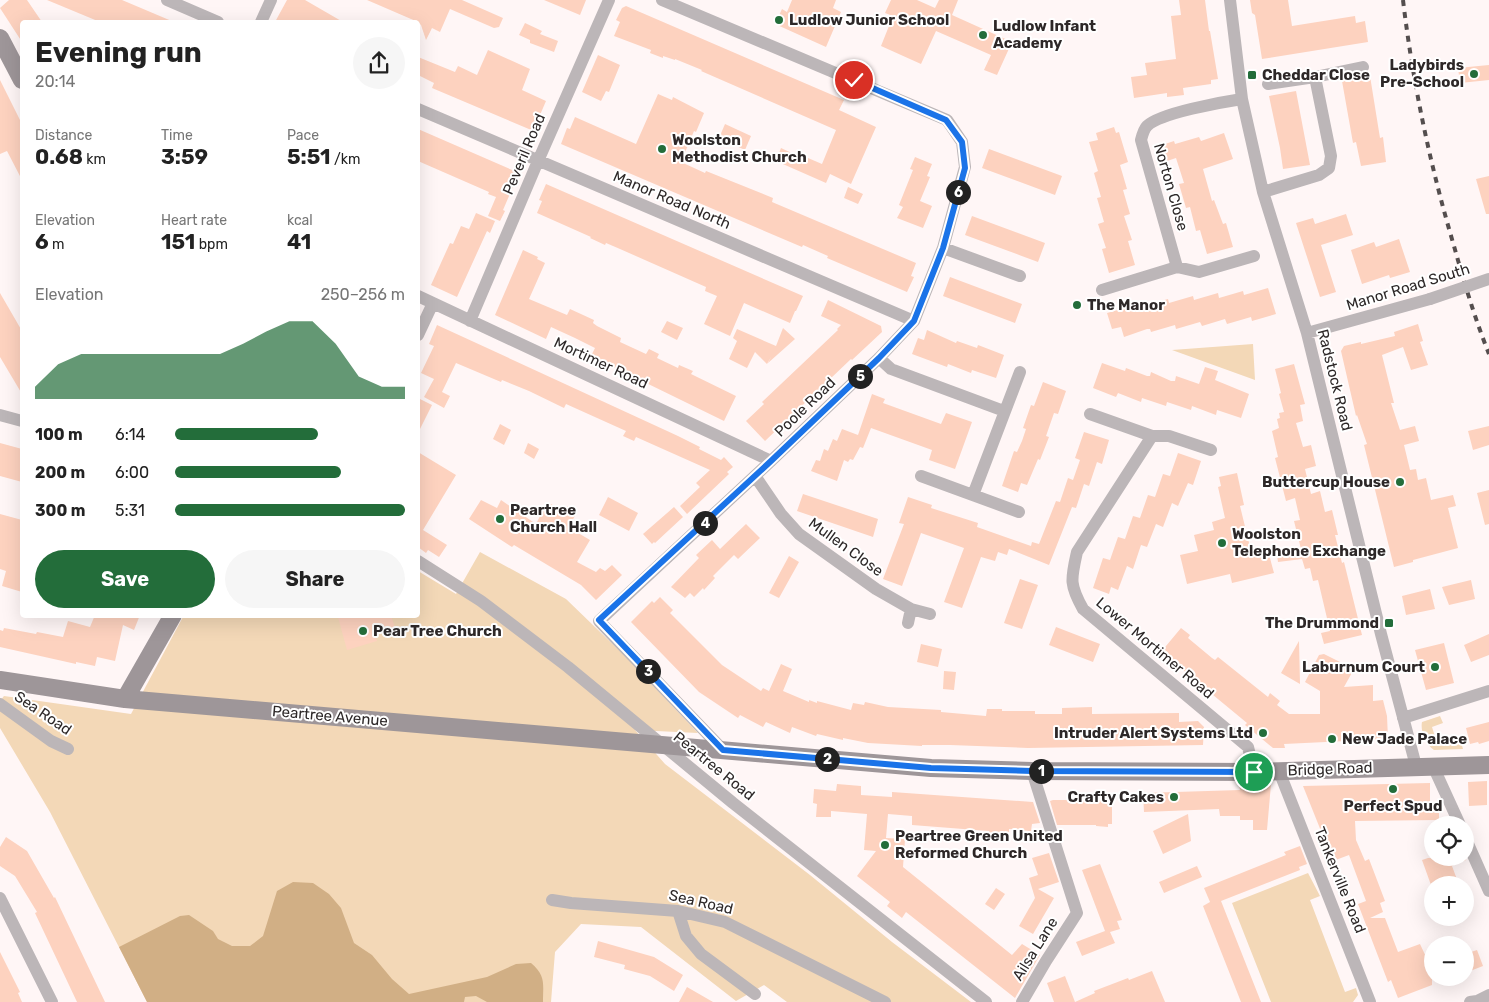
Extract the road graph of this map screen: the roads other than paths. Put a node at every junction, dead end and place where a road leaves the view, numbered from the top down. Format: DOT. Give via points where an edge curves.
graph roads {
  1 [pos="168,0"];
  2 [pos="271,0"];
  3 [pos="609,0"];
  4 [pos="662,0"];
  5 [pos="1230,0"];
  6 [pos="213,20"];
  7 [pos="263,20"];
  8 [pos="0,38"];
  9 [pos="1363,67"];
  10 [pos="20,76"];
  11 [pos="1315,76"];
  12 [pos="1268,84"];
  13 [pos="1242,100"];
  14 [pos="420,110"];
  15 [pos="538,161"];
  16 [pos="1262,192"];
  17 [pos="943,248"];
  18 [pos="1254,256"];
  19 [pos="1177,267"];
  20 [pos="1020,276"];
  21 [pos="1489,279"];
  22 [pos="1102,290"];
  23 [pos="420,297"];
  24 [pos="433,303"];
  25 [pos="470,321"];
  26 [pos="914,321"];
  27 [pos="420,331"];
  28 [pos="1307,334"];
  29 [pos="879,358"];
  30 [pos="1020,372"];
  31 [pos="1004,411"];
  32 [pos="0,414"];
  33 [pos="1090,414"];
  34 [pos="20,420"];
  35 [pos="1152,436"];
  36 [pos="1211,450"];
  37 [pos="771,461"];
  38 [pos="755,476"];
  39 [pos="922,476"];
  40 [pos="974,495"];
  41 [pos="1018,512"];
  42 [pos="420,562"];
  43 [pos="911,609"];
  44 [pos="930,614"];
  45 [pos="171,618"];
  46 [pos="908,623"];
  47 [pos="0,680"];
  48 [pos="1489,691"];
  49 [pos="125,699"];
  50 [pos="0,704"];
  51 [pos="1403,718"];
  52 [pos="662,745"];
  53 [pos="68,749"];
  54 [pos="723,750"];
  55 [pos="1489,765"];
  56 [pos="1425,766"];
  57 [pos="1032,771"];
  58 [pos="1279,771"];
  59 [pos="1254,772"];
  60 [pos="1455,816"];
  61 [pos="1474,857"];
  62 [pos="1489,891"];
  63 [pos="0,898"];
  64 [pos="552,900"];
  65 [pos="678,910"];
  66 [pos="755,994"];
  67 [pos="1489,995"];
  68 [pos="52,1002"];
  69 [pos="885,1002"];
  70 [pos="986,1002"];
  71 [pos="1022,1002"];
  72 [pos="1370,1002"];
  73 [pos="1470,1002"];
  1 -- 6 [label="street"];
  2 -- 7 [label="street"];
  3 -- 15 [label="street, Peveril Road"];
  4 -- 17 [label="street, Poole Road" via="946,120 962,142 965,168"];
  5 -- 13 [label="street, Radstock Road"];
  8 -- 10 [label="street"];
  9 -- 11 [label="street"];
  11 -- 12 [label="street"];
  11 -- 16 [label="street" via="1331,156 1329,168 1319,175"];
  13 -- 16 [label="street, Radstock Road"];
  13 -- 19 [label="street, Norton Close" via="1216,103 1158,119 1146,127 1141,140"];
  14 -- 15 [label="street, Manor Road North"];
  15 -- 25 [label="street, Peveril Road"];
  15 -- 26 [label="street, Manor Road North"];
  16 -- 28 [label="street, Radstock Road"];
  17 -- 20 [label="street"];
  17 -- 26 [label="street, Poole Road"];
  18 -- 19 [label="street" via="1199,272"];
  19 -- 22 [label="street"];
  21 -- 28 [label="street, Manor Road South, bridge"];
  23 -- 24 [label="street, Mortimer Road"];
  24 -- 25 [label="street, Mortimer Road"];
  24 -- 27 [label="street"];
  25 -- 37 [label="street, Mortimer Road"];
  26 -- 29 [label="street, Poole Road"];
  28 -- 51 [label="street, Radstock Road"];
  29 -- 31 [label="street" via="891,369"];
  29 -- 37 [label="street, Poole Road"];
  30 -- 31 [label="street"];
  31 -- 40 [label="street"];
  32 -- 34 [label="street"];
  33 -- 35 [label="street"];
  35 -- 36 [label="street" via="1169,436"];
  35 -- 59 [label="street, Lower Mortimer Road" via="1077,552 1072,573 1073,591 1083,608 1248,747"];
  37 -- 38 [label="street, Poole Road"];
  38 -- 43 [label="street, Mullen Close" via="799,534 876,589"];
  38 -- 54 [label="street, Poole Road" via="599,620"];
  39 -- 40 [label="street"];
  40 -- 41 [label="street"];
  42 -- 52 [label="street, Peartree Road" via="481,601 568,667"];
  43 -- 44 [label="street, Mullen Close"];
  43 -- 46 [label="street"];
  45 -- 49 [label="street"];
  47 -- 49 [label="street, Peartree Avenue"];
  48 -- 51 [label="street"];
  49 -- 52 [label="street, Peartree Avenue"];
  50 -- 53 [label="street, Sea Road" via="51,741"];
  51 -- 56 [label="street, Radstock Road"];
  52 -- 54 [label="street, Bridge Road"];
  52 -- 70 [label="street, Peartree Road"];
  54 -- 57 [label="street, Bridge Road" via="931,768"];
  55 -- 56 [label="street, Bridge Road"];
  56 -- 58 [label="street, Bridge Road"];
  56 -- 60 [label="street, Radstock Road"];
  57 -- 59 [label="street, Bridge Road"];
  57 -- 71 [label="street, Ailsa Lane" via="1077,913"];
  58 -- 59 [label="street, Bridge Road"];
  58 -- 72 [label="street, Tankerville Road"];
  61 -- 62 [label="street"];
  63 -- 68 [label="street"];
  64 -- 65 [label="street, Sea Road"];
  65 -- 66 [label="street" via="686,936 701,954"];
  65 -- 69 [label="street, Sea Road" via="725,922"];
  67 -- 73 [label="street"];
}
